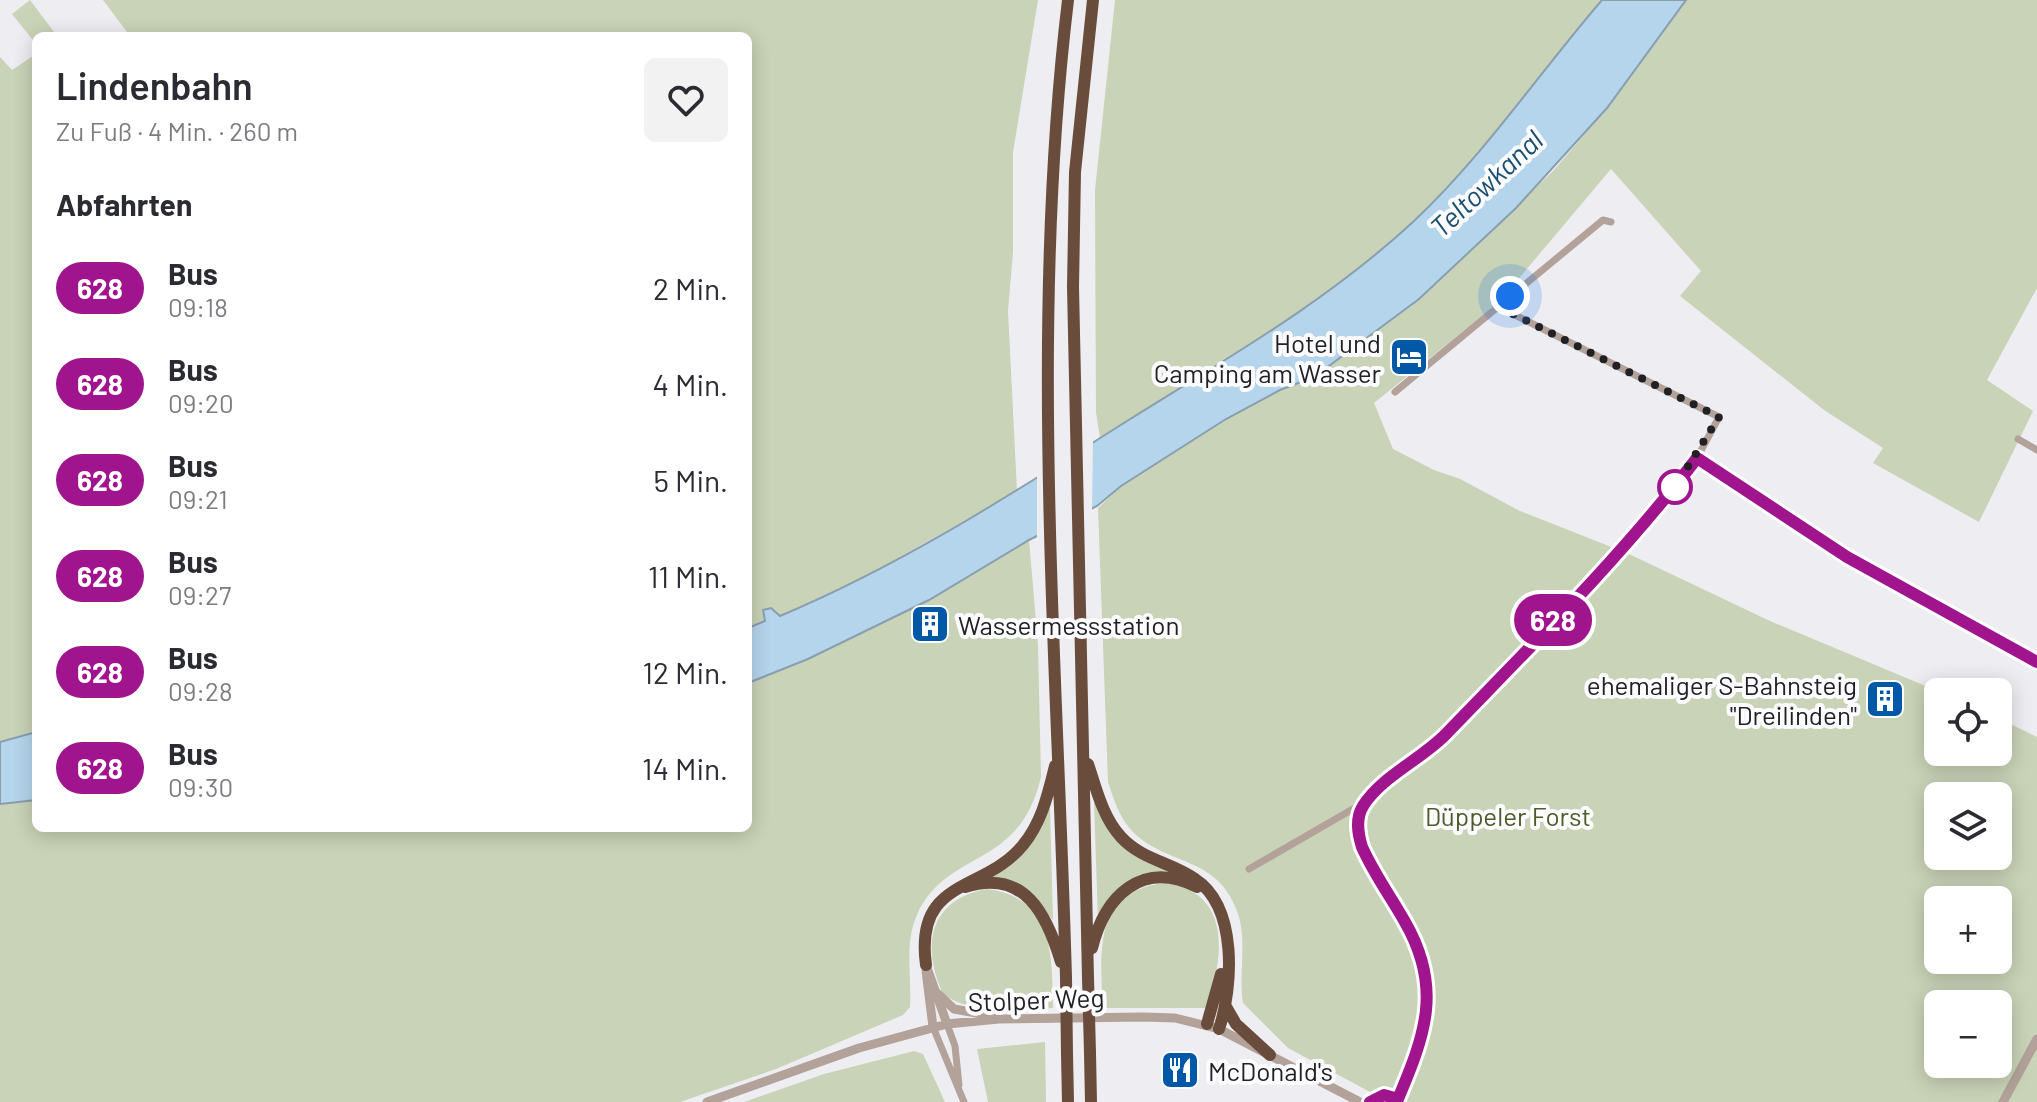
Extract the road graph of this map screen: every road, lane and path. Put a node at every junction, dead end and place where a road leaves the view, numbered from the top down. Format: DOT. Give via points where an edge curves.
graph roads {
  1 [pos="1068,0"];
  2 [pos="1093,0"];
  3 [pos="1611,222"];
  4 [pos="1501,308"];
  5 [pos="1395,392"];
  6 [pos="2018,439"];
  7 [pos="2037,450"];
  8 [pos="1697,458"];
  9 [pos="2037,661"];
  10 [pos="1083,750"];
  11 [pos="1059,751"];
  12 [pos="1367,801"];
  13 [pos="1249,869"];
  14 [pos="950,892"];
  15 [pos="1211,894"];
  16 [pos="1226,955"];
  17 [pos="926,965"];
  18 [pos="1088,972"];
  19 [pos="1066,978"];
  20 [pos="936,992"];
  21 [pos="1225,1005"];
  22 [pos="999,1019"];
  23 [pos="947,1024"];
  24 [pos="933,1027"];
  25 [pos="1213,1027"];
  26 [pos="2037,1039"];
  27 [pos="1270,1055"];
  28 [pos="960,1087"];
  29 [pos="1400,1100"];
  30 [pos="707,1102"];
  31 [pos="964,1102"];
  32 [pos="1068,1102"];
  33 [pos="1091,1102"];
  34 [pos="1360,1102"];
  35 [pos="1370,1102"];
  36 [pos="2003,1102"];
  1 -- 11 [label="highway" via="1050,190 1049,414"];
  2 -- 10 [label="highway" via="1075,172 1074,414"];
  3 -- 4 [label="street" via="1603,220"];
  4 -- 5 [label="street"];
  4 -- 8 [label="street" via="1719,417"];
  6 -- 7 [label="street"];
  8 -- 9 [label="street" via="1847,557"];
  8 -- 12 [label="street" via="1661,505 1443,736"];
  10 -- 15 [label="highway" via="1118,835 1143,856 1194,878"];
  10 -- 18 [label="highway"];
  11 -- 14 [label="highway" via="1045,804 1021,848"];
  11 -- 19 [label="highway"];
  12 -- 13 [label="street"];
  12 -- 29 [label="street" via="1358,820 1362,847 1416,943 1426,976 1423,1037"];
  14 -- 17 [label="highway" via="925,931"];
  14 -- 19 [label="highway" via="998,884 1027,896 1049,923"];
  15 -- 16 [label="highway" via="1226,931"];
  15 -- 18 [label="highway" via="1176,879 1130,886 1104,914"];
  16 -- 21 [label="highway"];
  16 -- 25 [label="highway"];
  17 -- 20 [label="street"];
  17 -- 24 [label="street"];
  18 -- 33 [label="highway, bridge"];
  19 -- 32 [label="highway, bridge"];
  20 -- 22 [label="street" via="954,1009"];
  20 -- 23 [label="street"];
  21 -- 25 [label="highway"];
  21 -- 27 [label="highway" via="1236,1024"];
  22 -- 23 [label="street, Stolper Weg"];
  22 -- 25 [label="street, Stolper Weg" via="1154,1018"];
  23 -- 24 [label="street, Stolper Weg"];
  23 -- 28 [label="street"];
  24 -- 28 [label="street"];
  24 -- 30 [label="street, Stolper Weg"];
  25 -- 27 [label="street, Stolper Weg"];
  26 -- 36 [label="street"];
  27 -- 34 [label="street, Stolper Weg"];
  28 -- 31 [label="street"];
  29 -- 35 [label="street" via="1384,1095"];
}
